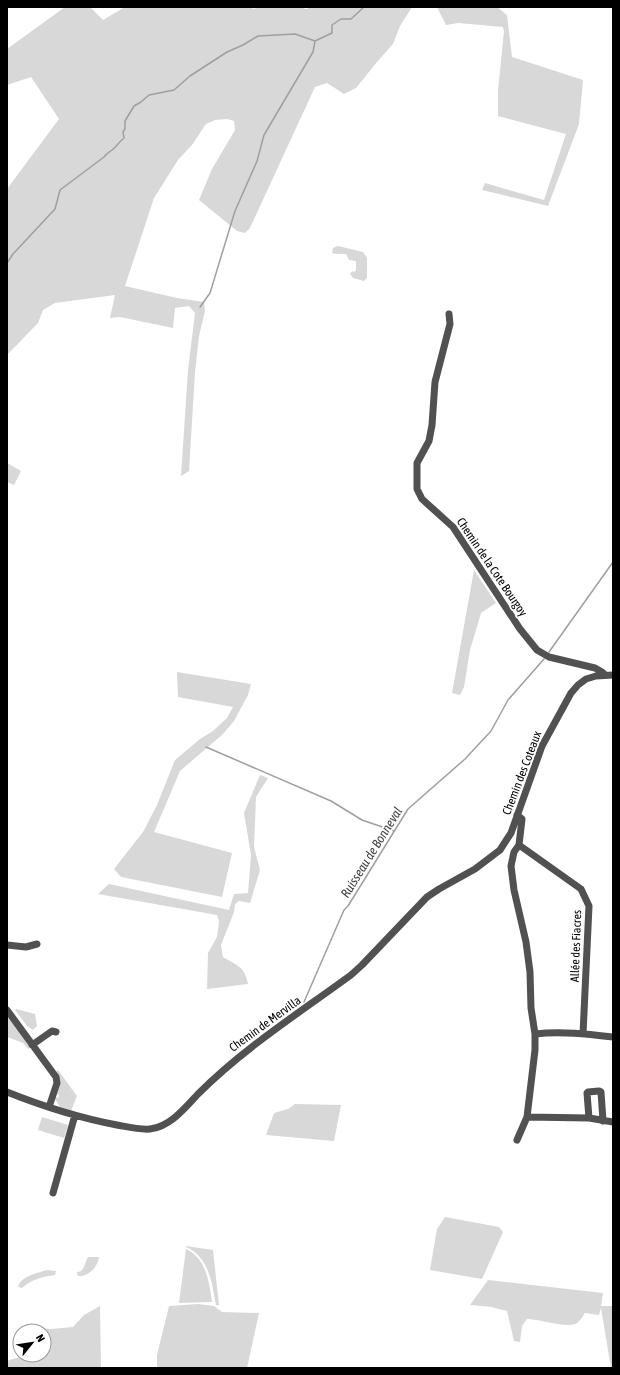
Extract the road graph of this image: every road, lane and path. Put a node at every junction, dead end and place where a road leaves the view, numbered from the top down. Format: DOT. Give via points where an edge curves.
graph roads {
  1 [pos="449,314"];
  2 [pos="605,675"];
  3 [pos="613,675"];
  4 [pos="518,814"];
  5 [pos="507,841"];
  6 [pos="519,846"];
  7 [pos="37,944"];
  8 [pos="7,945"];
  9 [pos="7,1010"];
  10 [pos="56,1032"];
  11 [pos="535,1034"];
  12 [pos="583,1034"];
  13 [pos="613,1037"];
  14 [pos="32,1045"];
  15 [pos="7,1092"];
  16 [pos="49,1107"];
  17 [pos="75,1115"];
  18 [pos="527,1117"];
  19 [pos="589,1118"];
  20 [pos="603,1121"];
  21 [pos="613,1122"];
  22 [pos="517,1140"];
  23 [pos="53,1193"];
  1 -- 2 [label="street, Chemin de la Cote Bourgoy" via="450,324 433,394 429,441 417,463 419,494 453,527 520,629 537,650 549,657 595,668"];
  2 -- 3 [label="street, Chemin des Coteaux"];
  2 -- 4 [label="street, Chemin des Coteaux" via="586,679 571,693 542,746"];
  4 -- 5 [label="street, Chemin des Coteaux"];
  4 -- 6 [label="street" via="522,819"];
  5 -- 17 [label="street, Chemin de Mervilla" via="484,864 427,897 362,965 237,1058 183,1109 162,1125 140,1129"];
  6 -- 11 [label="street" via="514,852 511,866 526,942"];
  6 -- 12 [label="street, Allée des Fiacres" via="581,889 589,906"];
  7 -- 8 [label="street" via="26,947"];
  9 -- 14 [label="street"];
  10 -- 14 [label="street"];
  11 -- 12 [label="street"];
  11 -- 18 [label="street" via="534,1068"];
  12 -- 13 [label="street"];
  14 -- 16 [label="street" via="56,1077 57,1083"];
  15 -- 16 [label="street, Chemin de Mervilla"];
  16 -- 17 [label="street, Chemin de Mervilla"];
  17 -- 23 [label="street"];
  18 -- 19 [label="street"];
  18 -- 22 [label="street"];
  19 -- 20 [label="street"];
  19 -- 20 [label="street" via="587,1093 599,1090"];
  20 -- 21 [label="street"];
}
